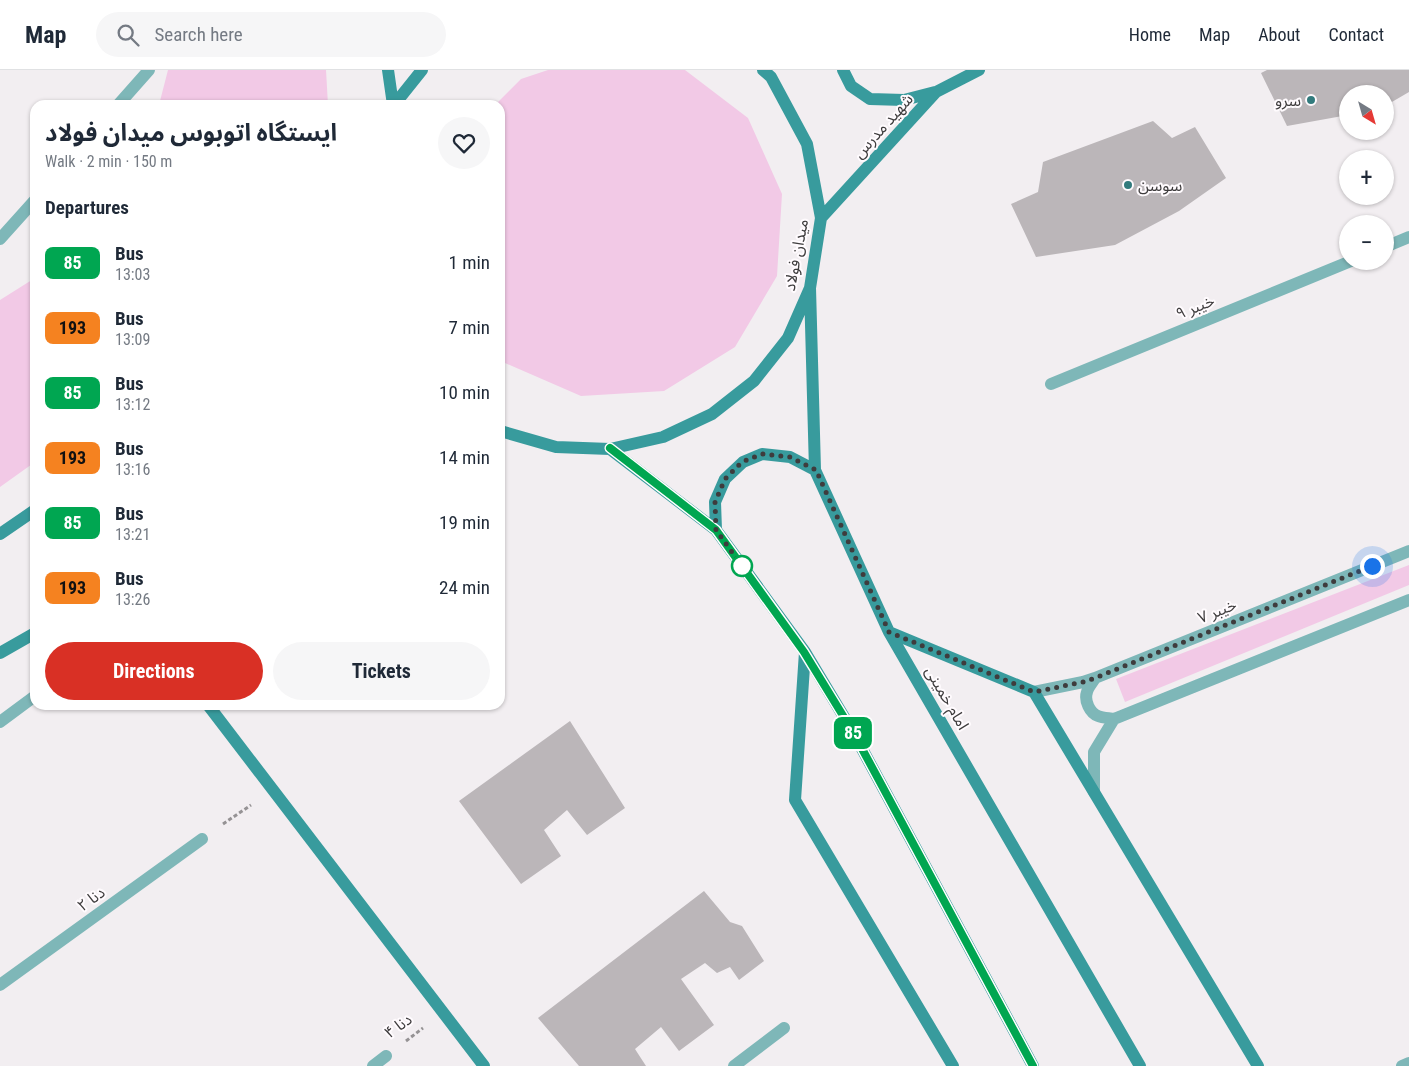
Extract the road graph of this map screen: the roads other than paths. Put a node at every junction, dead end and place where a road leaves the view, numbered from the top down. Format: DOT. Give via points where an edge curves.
graph roads {
  1 [pos="149,70"];
  2 [pos="388,70"];
  3 [pos="422,70"];
  4 [pos="763,70"];
  5 [pos="843,70"];
  6 [pos="979,70"];
  7 [pos="936,92"];
  8 [pos="122,100"];
  9 [pos="393,100"];
  10 [pos="398,100"];
  11 [pos="30,206"];
  12 [pos="821,218"];
  13 [pos="1409,238"];
  14 [pos="0,239"];
  15 [pos="1394,244"];
  16 [pos="1339,266"];
  17 [pos="810,288"];
  18 [pos="1051,384"];
  19 [pos="505,433"];
  20 [pos="610,448"];
  21 [pos="816,470"];
  22 [pos="30,513"];
  23 [pos="716,530"];
  24 [pos="0,534"];
  25 [pos="1409,551"];
  26 [pos="1409,600"];
  27 [pos="889,632"];
  28 [pos="30,636"];
  29 [pos="804,652"];
  30 [pos="0,653"];
  31 [pos="1095,678"];
  32 [pos="1034,692"];
  33 [pos="30,700"];
  34 [pos="212,710"];
  35 [pos="1114,719"];
  36 [pos="0,722"];
  37 [pos="1094,792"];
  38 [pos="202,839"];
  39 [pos="0,985"];
  40 [pos="784,1028"];
  41 [pos="386,1056"];
  42 [pos="1409,1063"];
  43 [pos="373,1066"];
  44 [pos="484,1066"];
  45 [pos="734,1066"];
  46 [pos="953,1066"];
  47 [pos="1033,1066"];
  48 [pos="1140,1066"];
  49 [pos="1258,1066"];
  50 [pos="1402,1066"];
  1 -- 8 [label="street"];
  2 -- 9 [label="main road"];
  3 -- 10 [label="main road"];
  4 -- 12 [label="main road, میدان فولاد" via="771,77 807,144"];
  5 -- 7 [label="main road" via="851,86 870,100 904,100"];
  6 -- 7 [label="main road, شهید مدرس"];
  7 -- 12 [label="main road, شهید مدرس"];
  11 -- 14 [label="street"];
  12 -- 17 [label="main road, میدان فولاد"];
  13 -- 15 [label="street"];
  16 -- 18 [label="street, خیبر ۹"];
  17 -- 20 [label="main road, میدان فولاد" via="788,338 754,381 712,414 696,422 663,437"];
  17 -- 21 [label="main road, امام خمینی"];
  19 -- 20 [label="main road, میدان فولاد" via="556,447"];
  20 -- 23 [label="main road"];
  21 -- 23 [label="main road" via="790,457 762,454 742,462 725,479 715,502"];
  21 -- 27 [label="main road, امام خمینی"];
  22 -- 24 [label="main road"];
  23 -- 29 [label="main road"];
  25 -- 31 [label="street, خیبر ۷"];
  26 -- 35 [label="street"];
  27 -- 32 [label="main road"];
  27 -- 48 [label="main road, امام خمینی"];
  28 -- 30 [label="main road"];
  29 -- 46 [label="main road" via="795,800"];
  29 -- 47 [label="main road" via="853,732"];
  31 -- 32 [label="street, خیبر ۷"];
  31 -- 35 [label="street" via="1087,692 1088,706 1099,717"];
  32 -- 37 [label="main road"];
  33 -- 36 [label="street"];
  34 -- 44 [label="main road"];
  35 -- 37 [label="street" via="1094,752"];
  37 -- 49 [label="main road"];
  38 -- 39 [label="street, دنا ۲"];
  40 -- 45 [label="street"];
  41 -- 43 [label="street, دنا ۴"];
  42 -- 50 [label="street"];
}
